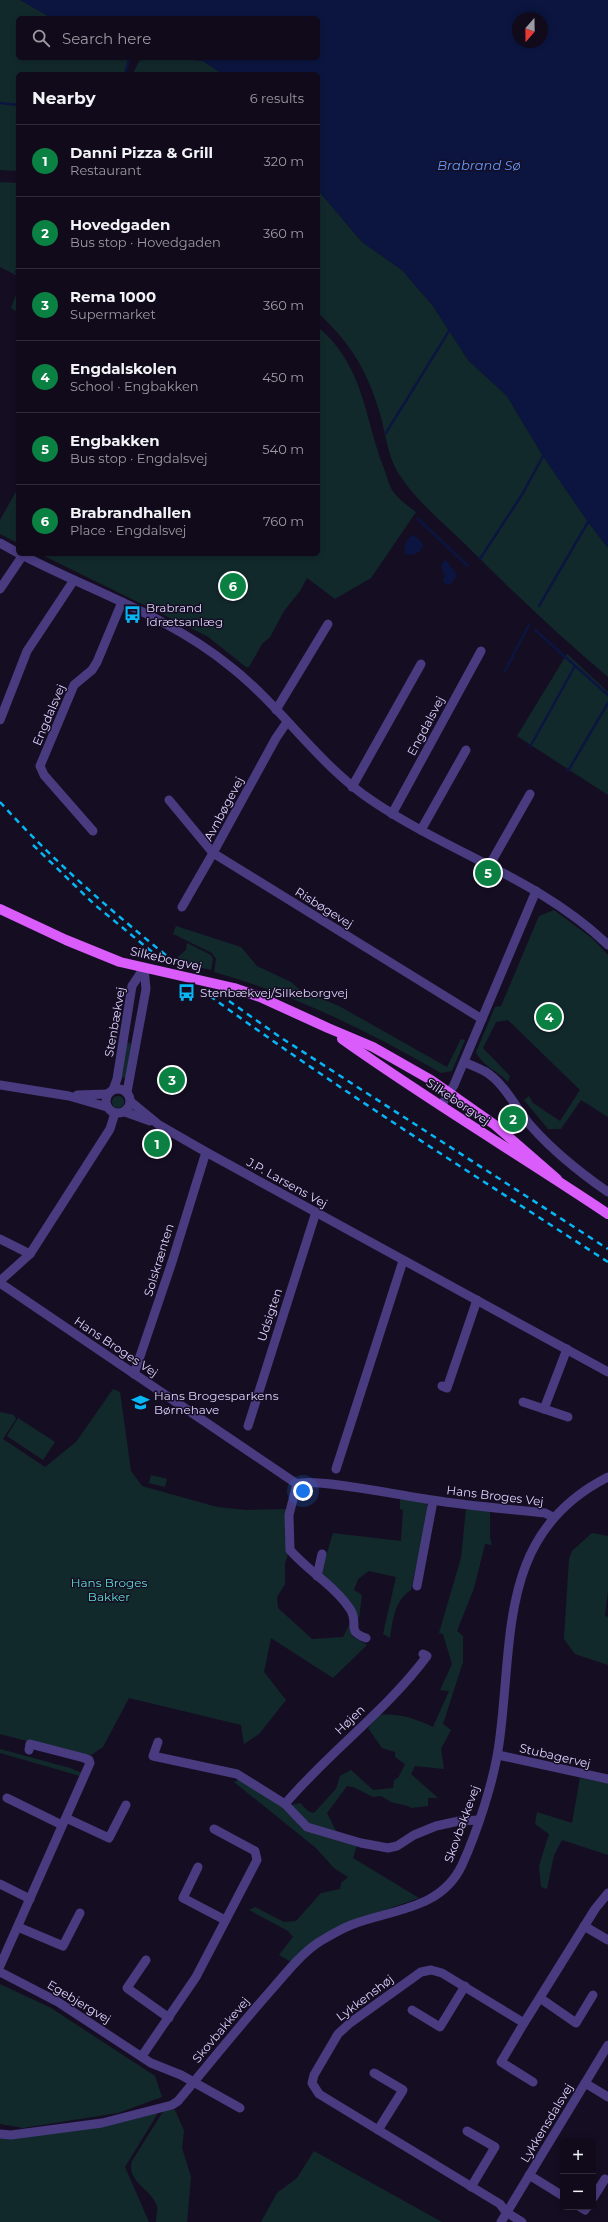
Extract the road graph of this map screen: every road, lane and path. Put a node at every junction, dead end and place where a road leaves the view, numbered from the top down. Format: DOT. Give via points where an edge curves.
graph roads {
  1 [pos="0,543"];
  2 [pos="16,552"];
  3 [pos="19,556"];
  4 [pos="24,556"];
  5 [pos="74,580"];
  6 [pos="0,589"];
  7 [pos="122,602"];
  8 [pos="328,624"];
  9 [pos="481,651"];
  10 [pos="421,664"];
  11 [pos="276,710"];
  12 [pos="0,720"];
  13 [pos="287,722"];
  14 [pos="466,750"];
  15 [pos="352,787"];
  16 [pos="530,794"];
  17 [pos="169,800"];
  18 [pos="392,814"];
  19 [pos="421,830"];
  20 [pos="93,831"];
  21 [pos="214,853"];
  22 [pos="489,866"];
  23 [pos="536,891"];
  24 [pos="182,907"];
  25 [pos="0,909"];
  26 [pos="608,945"];
  27 [pos="144,968"];
  28 [pos="482,1019"];
  29 [pos="328,1028"];
  30 [pos="464,1062"];
  31 [pos="0,1085"];
  32 [pos="111,1092"];
  33 [pos="127,1092"];
  34 [pos="449,1093"];
  35 [pos="69,1096"];
  36 [pos="131,1102"];
  37 [pos="441,1106"];
  38 [pos="107,1107"];
  39 [pos="125,1112"];
  40 [pos="115,1114"];
  41 [pos="159,1125"];
  42 [pos="206,1152"];
  43 [pos="557,1179"];
  44 [pos="608,1192"];
  45 [pos="316,1212"];
  46 [pos="608,1214"];
  47 [pos="0,1239"];
  48 [pos="30,1254"];
  49 [pos="403,1261"];
  50 [pos="0,1282"];
  51 [pos="477,1300"];
  52 [pos="567,1349"];
  53 [pos="608,1372"];
  54 [pos="134,1374"];
  55 [pos="442,1386"];
  56 [pos="523,1402"];
  57 [pos="544,1409"];
  58 [pos="568,1417"];
  59 [pos="248,1426"];
  60 [pos="336,1469"];
  61 [pos="608,1477"];
  62 [pos="297,1484"];
  63 [pos="433,1501"];
  64 [pos="553,1517"];
  65 [pos="322,1554"];
  66 [pos="317,1576"];
  67 [pos="417,1586"];
  68 [pos="366,1638"];
  69 [pos="423,1654"];
  70 [pos="158,1742"];
  71 [pos="29,1750"];
  72 [pos="498,1755"];
  73 [pos="608,1779"];
  74 [pos="7,1798"];
  75 [pos="285,1804"];
  76 [pos="126,1805"];
  77 [pos="479,1820"];
  78 [pos="64,1822"];
  79 [pos="214,1829"];
  80 [pos="198,1867"];
  81 [pos="0,1884"];
  82 [pos="608,1893"];
  83 [pos="30,1898"];
  84 [pos="80,1913"];
  85 [pos="225,1920"];
  86 [pos="584,1926"];
  87 [pos="18,1927"];
  88 [pos="608,1940"];
  89 [pos="146,1960"];
  90 [pos="0,1966"];
  91 [pos="0,1972"];
  92 [pos="465,1986"];
  93 [pos="593,1995"];
  94 [pos="540,1998"];
  95 [pos="412,2010"];
  96 [pos="168,2018"];
  97 [pos="524,2023"];
  98 [pos="608,2045"];
  99 [pos="142,2056"];
  100 [pos="374,2073"];
  101 [pos="193,2082"];
  102 [pos="533,2082"];
  103 [pos="585,2082"];
  104 [pos="608,2097"];
  105 [pos="240,2108"];
  106 [pos="378,2130"];
  107 [pos="468,2131"];
  108 [pos="0,2134"];
  109 [pos="529,2176"];
  110 [pos="605,2179"];
  111 [pos="471,2187"];
  112 [pos="596,2193"];
  113 [pos="560,2194"];
  114 [pos="506,2212"];
  115 [pos="501,2222"];
  116 [pos="522,2222"];
  1 -- 2 [label="street"];
  3 -- 6 [label="street"];
  4 -- 5 [label="street"];
  5 -- 7 [label="street"];
  5 -- 12 [label="street" via="27,651"];
  7 -- 11 [label="street" via="173,627 203,646 238,672"];
  7 -- 20 [label="street, Engdalsvej" via="97,662 92,670 74,685 40,766 44,775"];
  8 -- 11 [label="street"];
  9 -- 18 [label="street, Engdalsvej"];
  10 -- 15 [label="street"];
  11 -- 13 [label="street"];
  13 -- 15 [label="street" via="322,760"];
  13 -- 21 [label="street, Avnbøgevej"];
  14 -- 19 [label="street"];
  15 -- 18 [label="street"];
  16 -- 22 [label="street"];
  17 -- 21 [label="street, Risbøgevej"];
  18 -- 19 [label="street"];
  19 -- 22 [label="street"];
  21 -- 24 [label="street, Avnbøgevej" via="208,859"];
  21 -- 28 [label="street, Risbøgevej"];
  22 -- 23 [label="street"];
  23 -- 26 [label="street" via="567,910"];
  23 -- 28 [label="street"];
  25 -- 27 [label="main road, Silkeborgvej" via="95,953"];
  27 -- 29 [label="main road, Silkeborgvej" via="260,996"];
  27 -- 32 [label="street, Stenbækvej" via="132,986 117,1078"];
  27 -- 33 [label="street, Stenbækvej" via="146,989"];
  28 -- 30 [label="street"];
  29 -- 34 [label="main road, Silkeborgvej" via="373,1047"];
  29 -- 37 [label="main road, Silkeborgvej"];
  30 -- 34 [label="street"];
  30 -- 44 [label="street" via="487,1073 495,1080 531,1126 555,1151"];
  31 -- 35 [label="street"];
  32 -- 33 [label="street" via="122,1089"];
  32 -- 35 [label="street"];
  32 -- 38 [label="street" via="106,1100"];
  33 -- 36 [label="street"];
  34 -- 37 [label="street"];
  34 -- 43 [label="main road, Silkeborgvej" via="500,1129"];
  35 -- 38 [label="street"];
  36 -- 39 [label="street"];
  36 -- 41 [label="street, J.P. Larsens Vej"];
  37 -- 43 [label="main road, Silkeborgvej" via="521,1159"];
  38 -- 40 [label="street"];
  39 -- 40 [label="street"];
  39 -- 41 [label="street, J.P. Larsens Vej"];
  40 -- 48 [label="street" via="110,1129"];
  41 -- 42 [label="street, J.P. Larsens Vej"];
  42 -- 45 [label="street, J.P. Larsens Vej"];
  42 -- 54 [label="street, Solskrænten"];
  43 -- 46 [label="main road, Silkeborgvej"];
  45 -- 49 [label="street, J.P. Larsens Vej"];
  45 -- 59 [label="street, Udsigten"];
  47 -- 48 [label="street"];
  48 -- 50 [label="street"];
  49 -- 51 [label="street, J.P. Larsens Vej"];
  49 -- 60 [label="street"];
  50 -- 54 [label="street, Hans Broges Vej"];
  51 -- 52 [label="street, J.P. Larsens Vej"];
  51 -- 55 [label="street" via="447,1388"];
  52 -- 53 [label="street, J.P. Larsens Vej"];
  52 -- 57 [label="street"];
  54 -- 62 [label="street, Hans Broges Vej"];
  56 -- 57 [label="street"];
  57 -- 58 [label="street"];
  61 -- 64 [label="street, Skovbakkevej" via="579,1493"];
  62 -- 63 [label="street, Hans Broges Vej" via="303,1481"];
  62 -- 66 [label="street" via="289,1516 290,1550"];
  63 -- 64 [label="street, Hans Broges Vej" via="545,1513"];
  63 -- 67 [label="street, Hans Broges Vej"];
  64 -- 72 [label="street, Skovbakkevej" via="533,1547 518,1589"];
  65 -- 66 [label="street"];
  66 -- 68 [label="street" via="351,1610 356,1635"];
  69 -- 75 [label="street, Højen" via="427,1656 396,1693 332,1753"];
  70 -- 75 [label="street" via="154,1756 238,1774"];
  71 -- 78 [label="street" via="30,1744 90,1760"];
  72 -- 73 [label="street, Stubagervej"];
  72 -- 77 [label="street, Skovbakkevej"];
  74 -- 78 [label="street"];
  75 -- 77 [label="street" via="307,1827 388,1848 436,1826"];
  76 -- 78 [label="street" via="109,1838"];
  77 -- 101 [label="street, Skovbakkevej" via="453,1882 441,1893 421,1903 351,1925 304,1953"];
  78 -- 83 [label="street"];
  79 -- 85 [label="street" via="255,1851 257,1855 257,1860"];
  80 -- 85 [label="street" via="183,1898"];
  81 -- 83 [label="street"];
  82 -- 86 [label="street"];
  83 -- 87 [label="street"];
  84 -- 87 [label="street" via="63,1946"];
  85 -- 96 [label="street" via="196,1977"];
  86 -- 88 [label="street"];
  86 -- 94 [label="street"];
  87 -- 90 [label="street"];
  89 -- 96 [label="street" via="127,1988"];
  91 -- 99 [label="street, Egebjergvej" via="58,2002"];
  92 -- 95 [label="street" via="440,2027"];
  92 -- 97 [label="street, Lykkenshøj"];
  92 -- 106 [label="street, Lykkenshøj" via="442,1972 421,1972 338,2034 314,2075 314,2088"];
  93 -- 94 [label="street" via="576,2023"];
  94 -- 97 [label="street"];
  96 -- 99 [label="street"];
  97 -- 102 [label="street" via="500,2062"];
  98 -- 103 [label="street, Lykkensdalsvej"];
  99 -- 101 [label="street, Egebjergvej"];
  100 -- 106 [label="street" via="403,2090"];
  101 -- 105 [label="street, Skovbakkevej"];
  101 -- 108 [label="street, Skovbakkevej" via="178,2101 163,2108 84,2126 26,2134"];
  103 -- 104 [label="street, Lykkensdalsvej"];
  103 -- 109 [label="street, Lykkensdalsvej"];
  106 -- 111 [label="street, Lykkenshøj"];
  107 -- 111 [label="street" via="495,2147"];
  109 -- 113 [label="street, Lykkensdalsvej"];
  109 -- 114 [label="street, Lykkensdalsvej"];
  110 -- 112 [label="street"];
  111 -- 114 [label="street, Lykkenshøj" via="500,2204"];
  114 -- 115 [label="street, Lykkensdalsvej"];
  114 -- 116 [label="street"];
}
